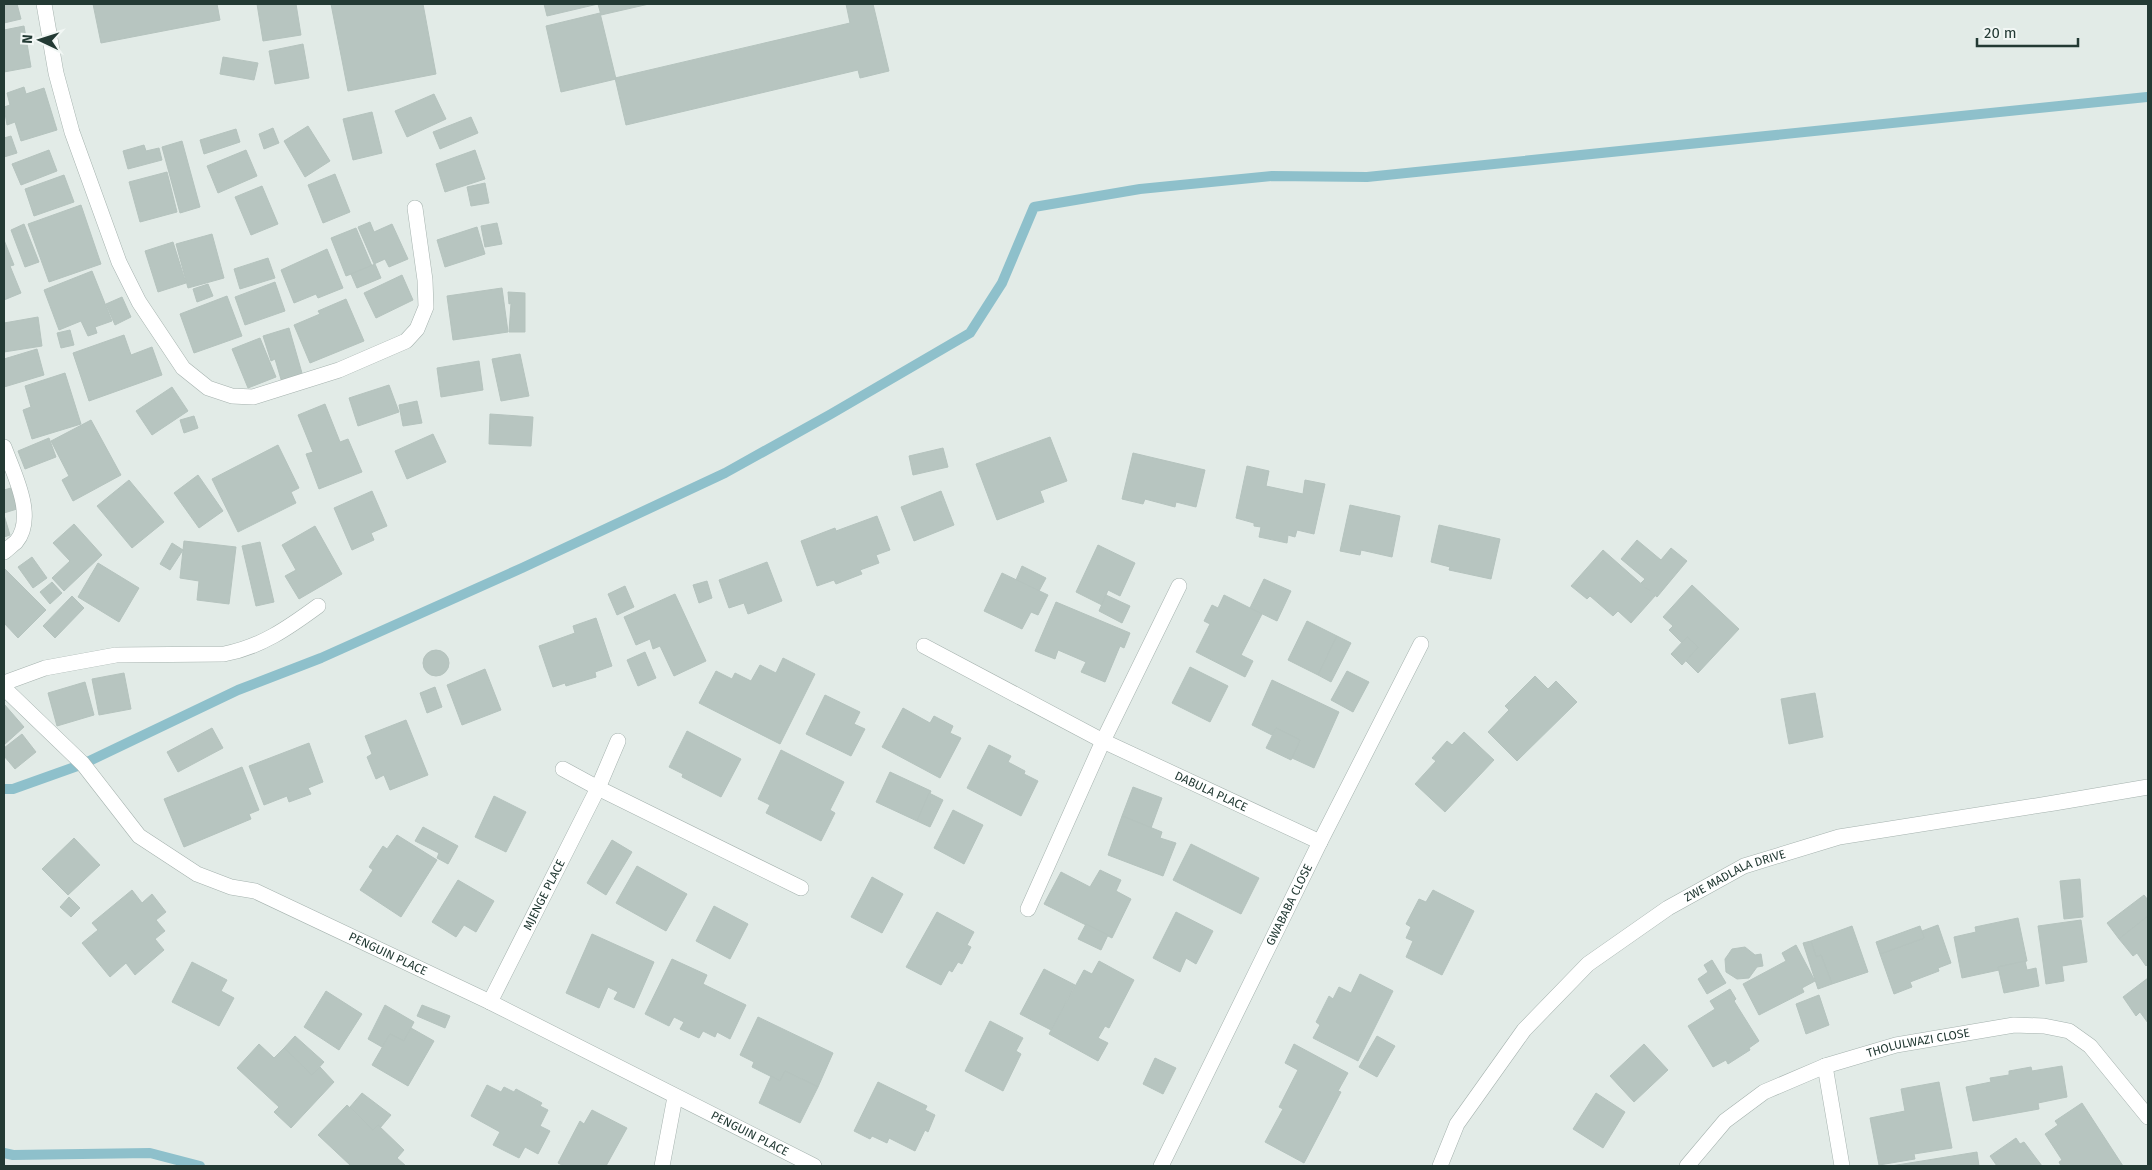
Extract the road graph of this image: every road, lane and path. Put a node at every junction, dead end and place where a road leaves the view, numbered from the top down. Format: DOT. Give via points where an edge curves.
graph roads {
  1 [pos="44,4"];
  2 [pos="415,208"];
  3 [pos="4,447"];
  4 [pos="4,552"];
  5 [pos="1179,586"];
  6 [pos="318,606"];
  7 [pos="1421,644"];
  8 [pos="924,646"];
  9 [pos="4,683"];
  10 [pos="4,688"];
  11 [pos="618,741"];
  12 [pos="1103,741"];
  13 [pos="563,769"];
  14 [pos="2148,787"];
  15 [pos="598,788"];
  16 [pos="1320,842"];
  17 [pos="801,888"];
  18 [pos="1028,909"];
  19 [pos="490,1002"];
  20 [pos="1825,1066"];
  21 [pos="675,1097"];
  22 [pos="2148,1117"];
  23 [pos="662,1166"];
  24 [pos="814,1166"];
  25 [pos="1161,1166"];
  26 [pos="1440,1166"];
  27 [pos="1687,1166"];
  28 [pos="1842,1166"];
  1 -- 2 [label="street" via="56,73 72,132 119,262 140,302 183,368 208,388 232,396 253,397 339,370 406,341 417,329 426,307"];
  3 -- 4 [label="street" via="23,499 23,523 17,540"];
  5 -- 12 [label="street"];
  6 -- 9 [label="street" via="270,640 235,652 116,655 45,668"];
  7 -- 16 [label="street, GWABABA CLOSE"];
  8 -- 12 [label="street, DABULA PLACE"];
  10 -- 19 [label="street, PENGUIN PLACE" via="83,764 139,836 197,874 231,887 255,891"];
  11 -- 15 [label="street, MJENGE PLACE"];
  12 -- 16 [label="street, DABULA PLACE"];
  12 -- 18 [label="street"];
  13 -- 15 [label="street"];
  14 -- 26 [label="street, ZWE MADLALA DRIVE" via="1839,837 1744,866 1668,908 1588,964 1524,1030 1457,1124"];
  15 -- 17 [label="street"];
  15 -- 19 [label="street, MJENGE PLACE"];
  16 -- 25 [label="street, GWABABA CLOSE"];
  19 -- 21 [label="street, PENGUIN PLACE"];
  20 -- 22 [label="street, THOLULWAZI CLOSE" via="1896,1045 2014,1025 2044,1026 2069,1031 2090,1046"];
  20 -- 27 [label="street, THOLULWAZI CLOSE" via="1764,1092 1725,1121"];
  20 -- 28 [label="street"];
  21 -- 23 [label="street"];
  21 -- 24 [label="street, PENGUIN PLACE"];
}
